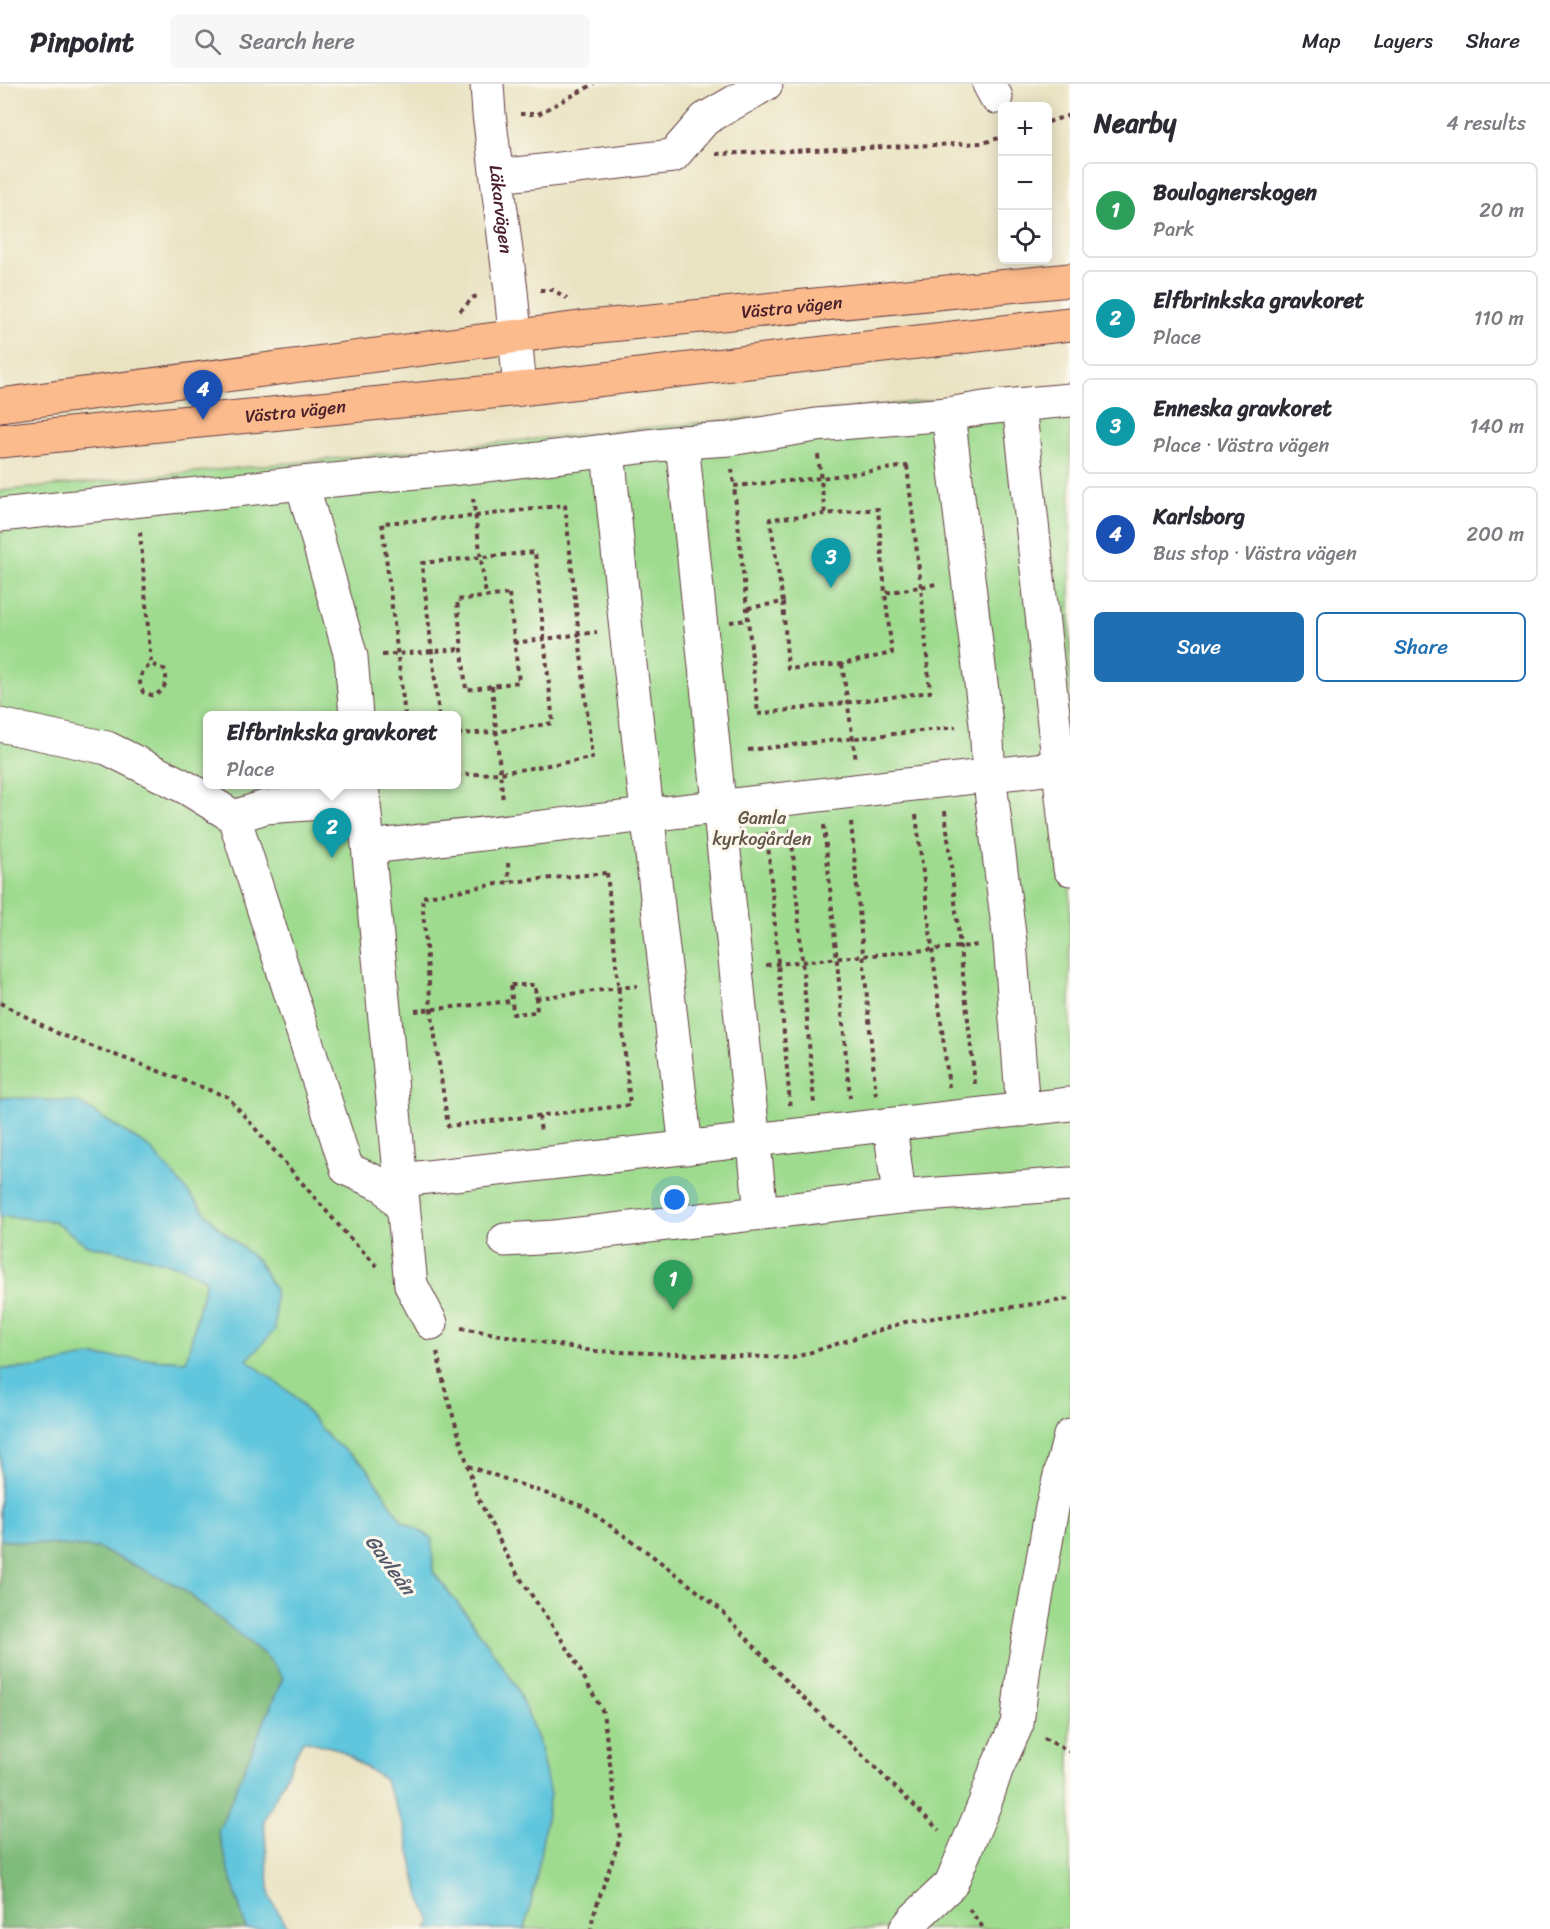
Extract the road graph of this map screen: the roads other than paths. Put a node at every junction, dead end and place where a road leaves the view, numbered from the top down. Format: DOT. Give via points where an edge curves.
graph roads {
  1 [pos="766,84"];
  2 [pos="488,99"];
  3 [pos="497,176"];
  4 [pos="1070,280"];
  5 [pos="1070,324"];
  6 [pos="515,336"];
  7 [pos="520,389"];
  8 [pos="1070,400"];
  9 [pos="0,405"];
  10 [pos="1019,405"];
  11 [pos="948,414"];
  12 [pos="0,441"];
  13 [pos="682,442"];
  14 [pos="608,452"];
  15 [pos="302,483"];
  16 [pos="0,515"];
  17 [pos="356,711"];
  18 [pos="0,725"];
  19 [pos="1064,766"];
  20 [pos="989,775"];
  21 [pos="363,792"];
  22 [pos="719,806"];
  23 [pos="647,815"];
  24 [pos="234,818"];
  25 [pos="370,847"];
  26 [pos="1070,869"];
  27 [pos="1070,1104"];
  28 [pos="1023,1110"];
  29 [pos="874,1127"];
  30 [pos="754,1140"];
  31 [pos="686,1148"];
  32 [pos="1070,1184"];
  33 [pos="401,1194"];
  34 [pos="899,1197"];
  35 [pos="761,1213"];
  36 [pos="505,1240"];
  37 [pos="431,1323"];
  38 [pos="1070,1436"];
  39 [pos="906,1929"];
  1 -- 3 [label="street" via="705,119 673,156"];
  2 -- 3 [label="street, Läkarvägen"];
  3 -- 6 [label="street, Läkarvägen"];
  4 -- 6 [label="main road, Västra vägen"];
  5 -- 7 [label="main road, Västra vägen"];
  6 -- 7 [label="street"];
  6 -- 9 [label="main road, Västra vägen"];
  7 -- 12 [label="main road, Västra vägen"];
  8 -- 10 [label="street"];
  10 -- 11 [label="street"];
  10 -- 19 [label="street"];
  11 -- 13 [label="street" via="816,424 730,439"];
  11 -- 20 [label="street"];
  13 -- 14 [label="street"];
  13 -- 22 [label="street"];
  14 -- 15 [label="street"];
  14 -- 23 [label="street"];
  15 -- 16 [label="street"];
  15 -- 17 [label="street" via="351,657"];
  18 -- 24 [label="street" via="107,748 187,788"];
  19 -- 20 [label="street"];
  19 -- 26 [label="street"];
  20 -- 22 [label="street"];
  20 -- 28 [label="street" via="1010,942"];
  21 -- 24 [label="street" via="265,807"];
  21 -- 25 [label="street"];
  22 -- 23 [label="street"];
  22 -- 30 [label="street"];
  23 -- 25 [label="street"];
  23 -- 31 [label="street"];
  24 -- 33 [label="street" via="347,1169"];
  25 -- 33 [label="street"];
  27 -- 28 [label="street"];
  28 -- 29 [label="street"];
  29 -- 30 [label="street"];
  29 -- 34 [label="street"];
  30 -- 31 [label="street"];
  30 -- 35 [label="street"];
  31 -- 33 [label="street"];
  32 -- 34 [label="street"];
  33 -- 37 [label="street" via="411,1285"];
  34 -- 35 [label="street"];
  35 -- 36 [label="street"];
  38 -- 39 [label="street" via="1052,1508 1017,1724 951,1884"];
}
